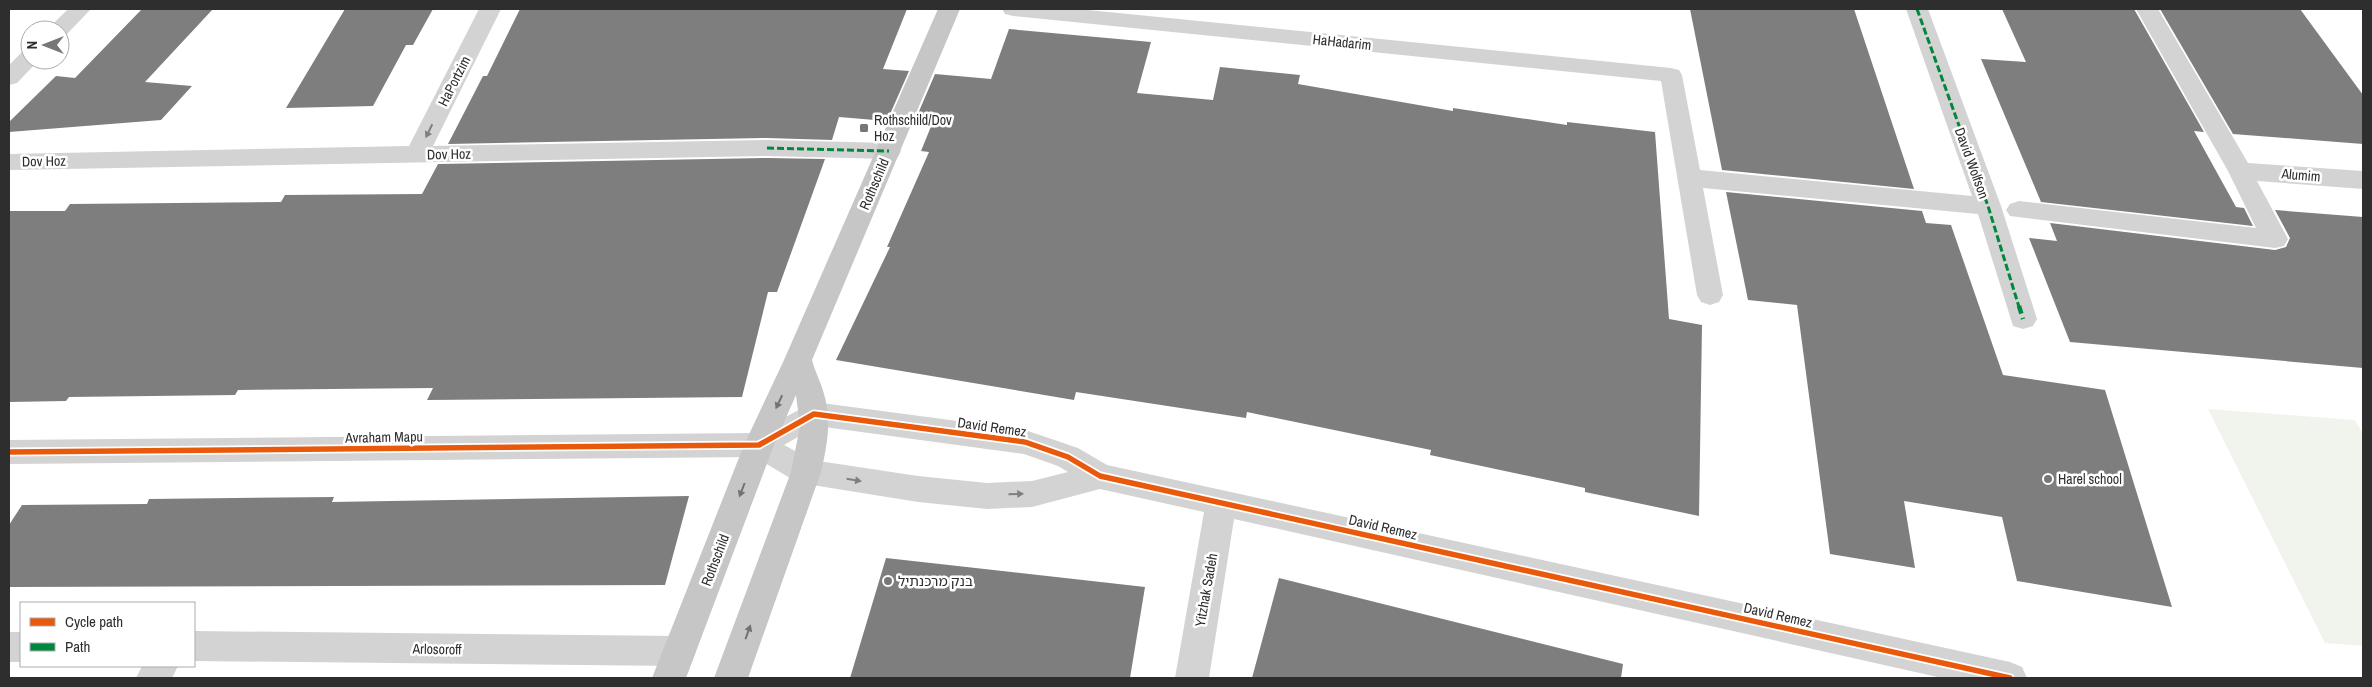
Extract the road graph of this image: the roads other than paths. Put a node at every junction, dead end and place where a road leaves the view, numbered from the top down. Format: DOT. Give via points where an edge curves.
graph roads {
  1 [pos="80,9"];
  2 [pos="490,9"];
  3 [pos="949,9"];
  4 [pos="1013,9"];
  5 [pos="1917,9"];
  6 [pos="2147,9"];
  7 [pos="68,20"];
  8 [pos="20,67"];
  9 [pos="9,78"];
  10 [pos="888,151"];
  11 [pos="417,154"];
  12 [pos="9,162"];
  13 [pos="2240,171"];
  14 [pos="1689,178"];
  15 [pos="2363,180"];
  16 [pos="1988,206"];
  17 [pos="2019,210"];
  18 [pos="1710,296"];
  19 [pos="2023,319"];
  20 [pos="798,360"];
  21 [pos="814,414"];
  22 [pos="759,445"];
  23 [pos="9,452"];
  24 [pos="806,472"];
  25 [pos="1100,476"];
  26 [pos="1221,503"];
  27 [pos="195,646"];
  28 [pos="674,664"];
  29 [pos="160,667"];
  30 [pos="153,678"];
  31 [pos="731,678"];
  32 [pos="1192,678"];
  33 [pos="2010,678"];
  1 -- 7 [label="street"];
  2 -- 11 [label="street, HaPortzim, one-way"];
  3 -- 10 [label="main road, Rothschild"];
  4 -- 14 [label="street, HaHadarim" via="1671,75"];
  5 -- 16 [label="street, David Wolfson"];
  6 -- 13 [label="street"];
  8 -- 9 [label="street"];
  10 -- 11 [label="street, Dov Hoz" via="767,148"];
  10 -- 20 [label="main road, Rothschild"];
  11 -- 12 [label="street, Dov Hoz"];
  13 -- 15 [label="street, Alumim"];
  13 -- 17 [label="street" via="2275,239"];
  14 -- 16 [label="street"];
  14 -- 18 [label="street"];
  16 -- 19 [label="street, David Wolfson"];
  20 -- 21 [label="main road"];
  20 -- 22 [label="main road, Rothschild, one-way"];
  21 -- 22 [label="street"];
  21 -- 24 [label="main road" via="813,442"];
  21 -- 25 [label="street, David Remez" via="1025,442 1068,457"];
  22 -- 23 [label="street, Avraham Mapu"];
  22 -- 24 [label="street, David Remez"];
  22 -- 28 [label="main road, Rothschild, one-way"];
  24 -- 25 [label="street, David Remez, one-way" via="987,496 1032,494"];
  31 -- 24 [label="main road, one-way"];
  25 -- 26 [label="street, David Remez"];
  26 -- 32 [label="street, Yitzhak Sadeh"];
  26 -- 33 [label="street, David Remez"];
  27 -- 28 [label="street, Arlosoroff"];
  29 -- 30 [label="street"];
}
